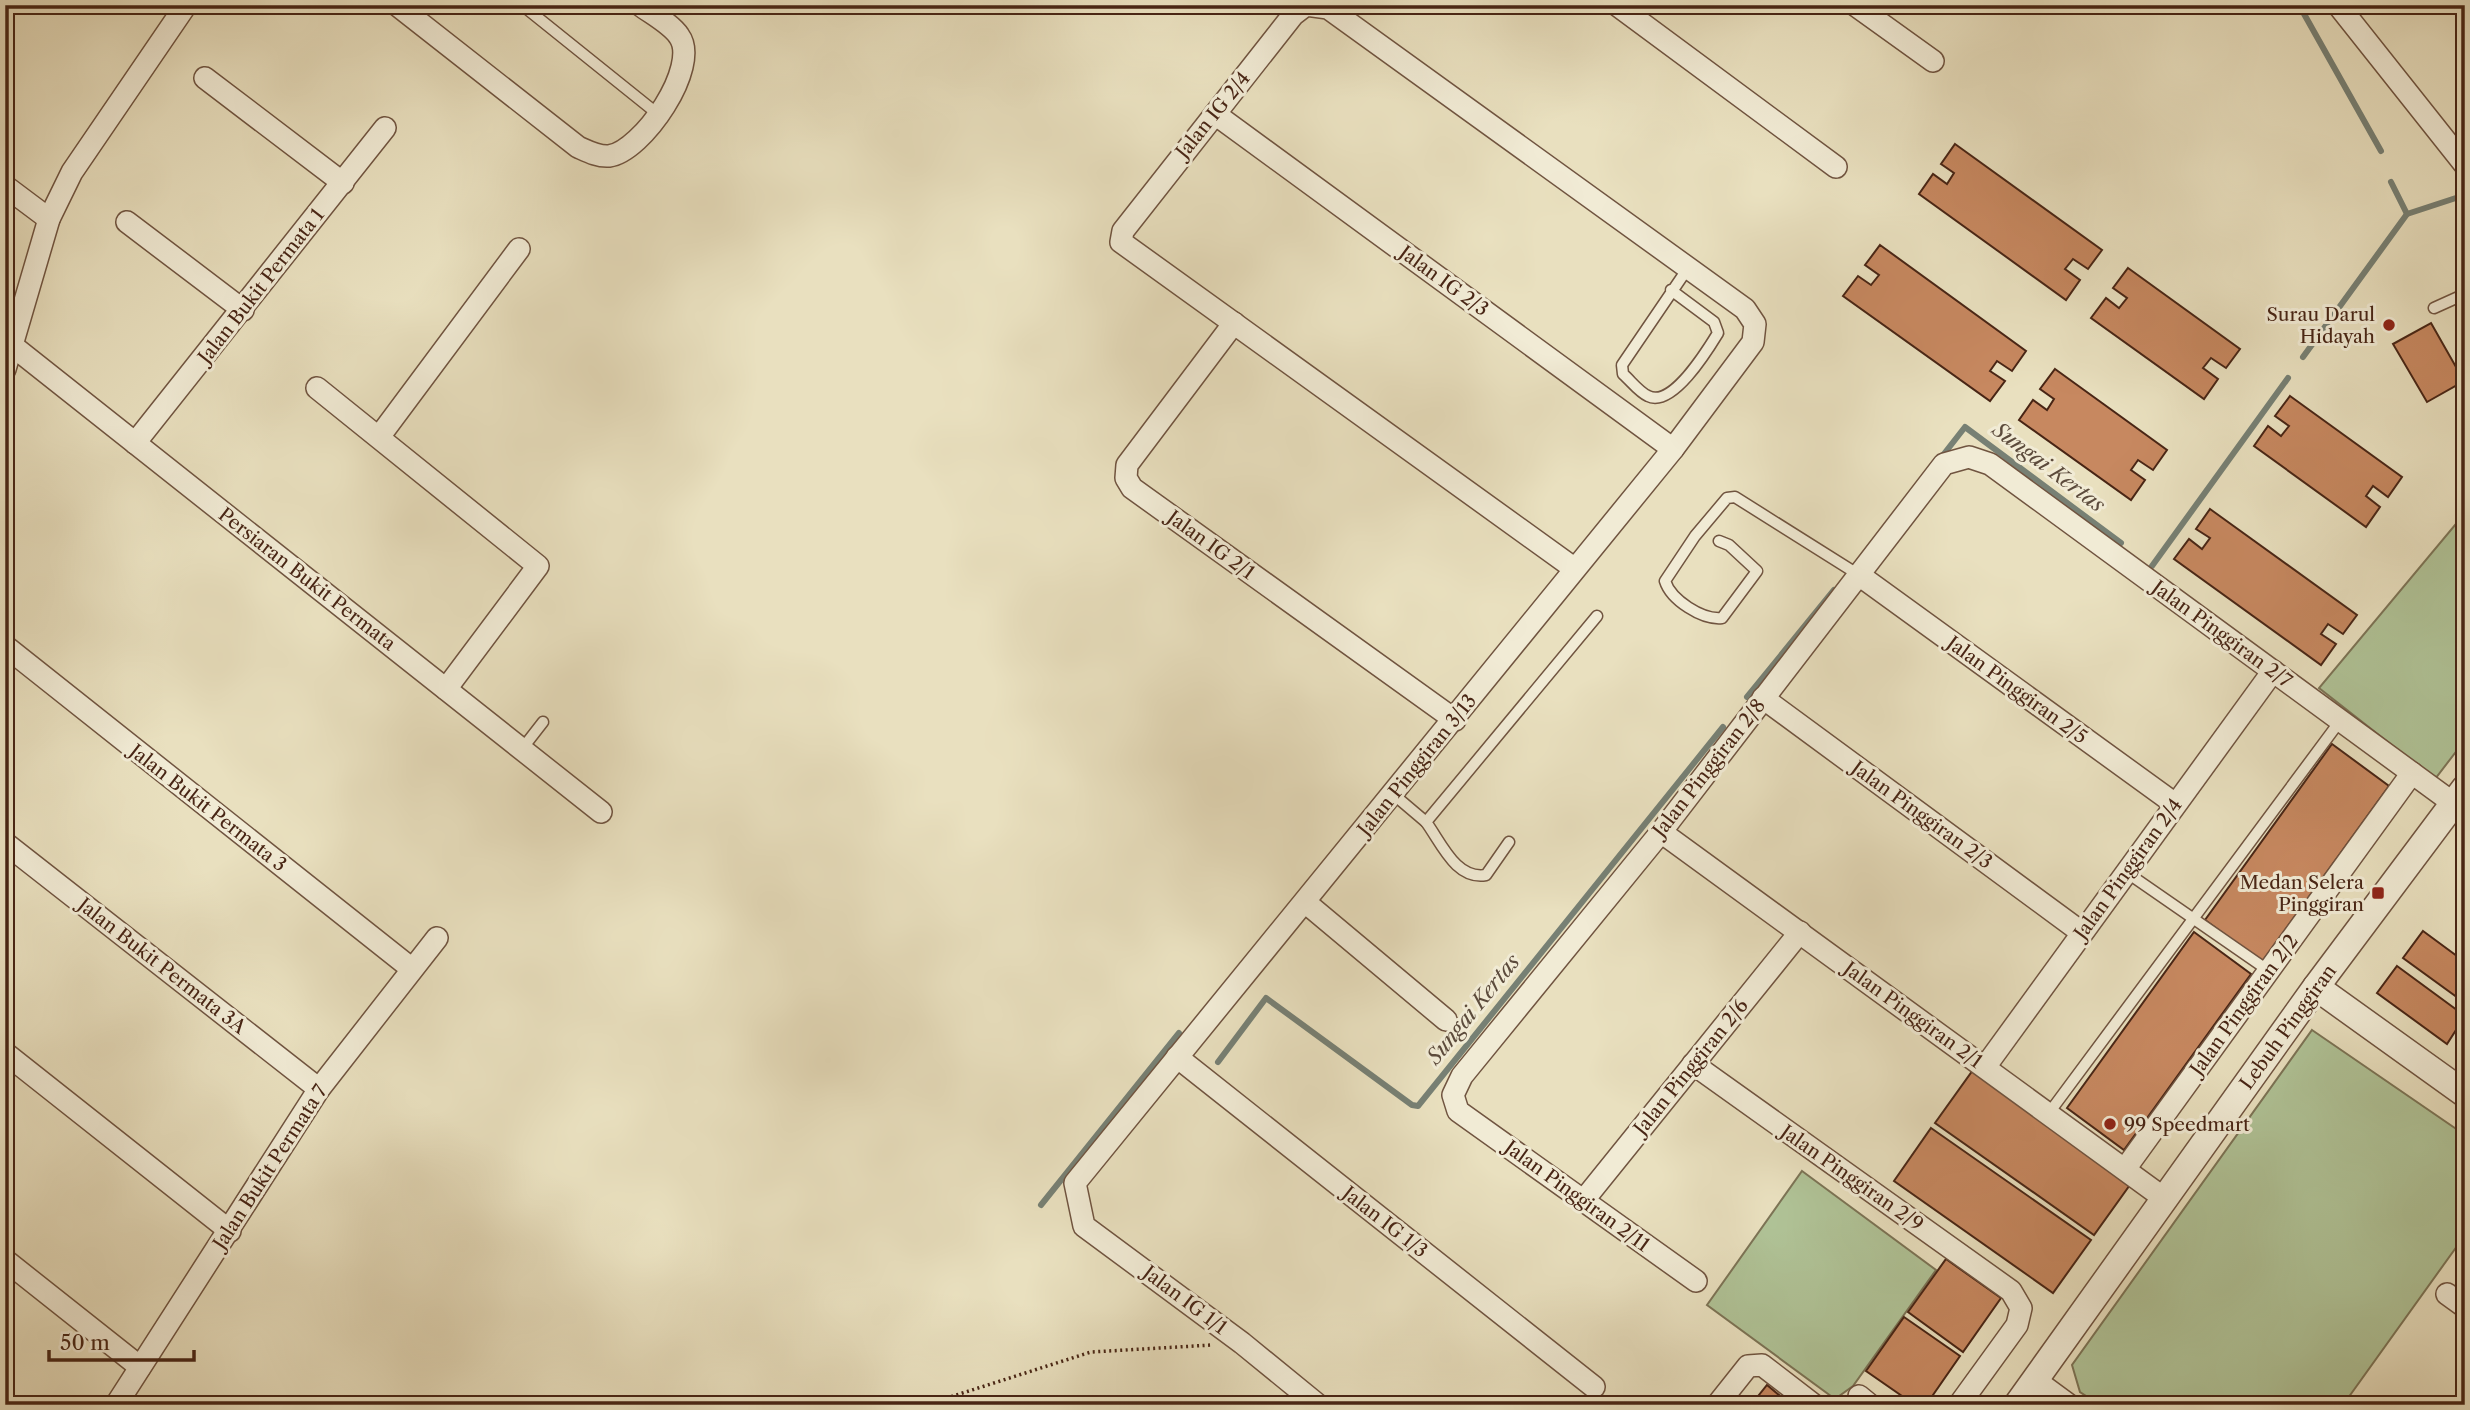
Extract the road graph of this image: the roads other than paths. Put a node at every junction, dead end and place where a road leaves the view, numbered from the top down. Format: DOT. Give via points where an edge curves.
graph roads {
  1 [pos="186,5"];
  2 [pos="397,5"];
  3 [pos="522,5"];
  4 [pos="640,5"];
  5 [pos="1617,5"];
  6 [pos="1855,5"];
  7 [pos="2339,5"];
  8 [pos="1933,61"];
  9 [pos="205,78"];
  10 [pos="1215,114"];
  11 [pos="659,115"];
  12 [pos="385,128"];
  13 [pos="2465,166"];
  14 [pos="1836,167"];
  15 [pos="343,183"];
  16 [pos="5,186"];
  17 [pos="49,219"];
  18 [pos="127,222"];
  19 [pos="519,249"];
  20 [pos="1688,268"];
  21 [pos="1671,290"];
  22 [pos="2465,294"];
  23 [pos="2434,307"];
  24 [pos="243,310"];
  25 [pos="1234,323"];
  26 [pos="1753,342"];
  27 [pos="14,347"];
  28 [pos="5,369"];
  29 [pos="317,388"];
  30 [pos="379,437"];
  31 [pos="135,443"];
  32 [pos="1673,449"];
  33 [pos="1990,464"];
  34 [pos="1719,541"];
  35 [pos="1575,569"];
  36 [pos="1859,575"];
  37 [pos="1597,616"];
  38 [pos="5,646"];
  39 [pos="2273,671"];
  40 [pos="446,689"];
  41 [pos="1763,698"];
  42 [pos="1455,720"];
  43 [pos="2340,721"];
  44 [pos="543,722"];
  45 [pos="522,750"];
  46 [pos="2412,773"];
  47 [pos="1393,794"];
  48 [pos="2459,796"];
  49 [pos="2175,804"];
  50 [pos="601,812"];
  51 [pos="1426,822"];
  52 [pos="1661,832"];
  53 [pos="1509,842"];
  54 [pos="5,843"];
  55 [pos="2126,872"];
  56 [pos="1305,902"];
  57 [pos="2194,919"];
  58 [pos="1800,932"];
  59 [pos="2081,932"];
  60 [pos="437,939"];
  61 [pos="411,969"];
  62 [pos="2269,971"];
  63 [pos="2316,987"];
  64 [pos="1446,1020"];
  65 [pos="5,1053"];
  66 [pos="1177,1057"];
  67 [pos="1693,1064"];
  68 [pos="1985,1067"];
  69 [pos="319,1089"];
  70 [pos="2465,1094"];
  71 [pos="1458,1111"];
  72 [pos="2049,1114"];
  73 [pos="2125,1169"];
  74 [pos="1075,1183"];
  75 [pos="2165,1199"];
  76 [pos="1583,1201"];
  77 [pos="230,1231"];
  78 [pos="5,1259"];
  79 [pos="1696,1281"];
  80 [pos="140,1367"];
  81 [pos="2035,1380"];
  82 [pos="1594,1387"];
  83 [pos="116,1405"];
  84 [pos="1318,1405"];
  85 [pos="1717,1405"];
  86 [pos="1814,1405"];
  87 [pos="1959,1405"];
  88 [pos="2017,1405"];
  89 [pos="2069,1405"];
  1 -- 17 [label="street" via="72,172"];
  2 -- 11 [label="street" via="578,147 594,154 626,151"];
  3 -- 11 [label="lane"];
  4 -- 11 [label="street" via="679,35 686,53 681,74"];
  5 -- 14 [label="street"];
  6 -- 8 [label="street"];
  7 -- 13 [label="street"];
  9 -- 15 [label="street"];
  10 -- 20 [label="street, Jalan IG 2/4" via="1293,15 1306,5 1328,8"];
  10 -- 25 [label="street, Jalan IG 2/4" via="1123,231 1121,242"];
  10 -- 32 [label="street, Jalan IG 2/3"];
  12 -- 15 [label="street, Jalan Bukit Permata 1"];
  15 -- 24 [label="street, Jalan Bukit Permata 1"];
  16 -- 17 [label="street"];
  17 -- 27 [label="street"];
  18 -- 24 [label="street"];
  19 -- 30 [label="street"];
  20 -- 21 [label="lane"];
  20 -- 26 [label="street, Jalan IG 2/4" via="1745,309 1755,324"];
  21 -- 21 [label="lane" via="1622,365 1623,374 1647,396 1657,398 1672,394 1718,334 1714,322"];
  22 -- 23 [label="lane"];
  24 -- 31 [label="street, Jalan Bukit Permata 1"];
  25 -- 35 [label="street, Jalan IG 2/4"];
  25 -- 42 [label="street, Jalan IG 2/1" via="1127,465 1126,478 1132,488"];
  26 -- 32 [label="street, Jalan Pinggiran 3/13"];
  27 -- 28 [label="street"];
  27 -- 31 [label="street, Persiaran Bukit Permata"];
  29 -- 30 [label="street"];
  30 -- 40 [label="street" via="538,566"];
  31 -- 40 [label="street, Persiaran Bukit Permata"];
  32 -- 35 [label="street, Jalan Pinggiran 3/13"];
  33 -- 36 [label="street, Jalan Pinggiran 2/8" via="1969,457 1944,464"];
  33 -- 39 [label="street, Jalan Pinggiran 2/7"];
  34 -- 36 [label="lane" via="1757,571 1734,606 1716,618 1690,608 1665,580 1727,498 1735,497"];
  35 -- 42 [label="street, Jalan Pinggiran 3/13"];
  36 -- 41 [label="street, Jalan Pinggiran 2/8"];
  36 -- 49 [label="street, Jalan Pinggiran 2/5"];
  37 -- 51 [label="lane"];
  38 -- 61 [label="street, Jalan Bukit Permata 3"];
  39 -- 43 [label="street, Jalan Pinggiran 2/7"];
  39 -- 49 [label="street, Jalan Pinggiran 2/4"];
  40 -- 45 [label="street, Persiaran Bukit Permata"];
  41 -- 52 [label="street, Jalan Pinggiran 2/8"];
  41 -- 59 [label="street, Jalan Pinggiran 2/3"];
  42 -- 47 [label="street, Jalan Pinggiran 3/13"];
  43 -- 46 [label="street, Jalan Pinggiran 2/7"];
  43 -- 57 [label="lane"];
  44 -- 45 [label="lane"];
  45 -- 50 [label="street, Persiaran Bukit Permata"];
  46 -- 48 [label="street, Jalan Pinggiran 2/7"];
  46 -- 62 [label="street, Jalan Pinggiran 2/2"];
  47 -- 51 [label="lane"];
  47 -- 56 [label="street, Jalan Pinggiran 3/13"];
  48 -- 63 [label="street, Lebuh Pinggiran"];
  49 -- 55 [label="street, Jalan Pinggiran 2/4"];
  51 -- 53 [label="lane" via="1460,870 1474,877 1486,875"];
  52 -- 58 [label="street, Jalan Pinggiran 2/1"];
  52 -- 71 [label="street, Jalan Pinggiran 2/8" via="1462,1076 1453,1095"];
  54 -- 69 [label="street, Jalan Bukit Permata 3A"];
  55 -- 57 [label="lane"];
  55 -- 59 [label="street, Jalan Pinggiran 2/4"];
  56 -- 64 [label="street"];
  56 -- 66 [label="street, Jalan Pinggiran 3/13"];
  57 -- 62 [label="lane"];
  57 -- 72 [label="lane"];
  58 -- 67 [label="street, Jalan Pinggiran 2/6"];
  58 -- 68 [label="street, Jalan Pinggiran 2/1"];
  59 -- 68 [label="street, Jalan Pinggiran 2/4"];
  60 -- 61 [label="street, Jalan Bukit Permata 7"];
  61 -- 69 [label="street, Jalan Bukit Permata 7"];
  62 -- 73 [label="street, Jalan Pinggiran 2/2"];
  63 -- 70 [label="street"];
  63 -- 75 [label="street, Lebuh Pinggiran"];
  65 -- 77 [label="street"];
  66 -- 74 [label="street, Jalan Pinggiran 3/13"];
  66 -- 82 [label="street, Jalan IG 1/3"];
  67 -- 76 [label="street, Jalan Pinggiran 2/6"];
  67 -- 87 [label="street, Jalan Pinggiran 2/9" via="2011,1291 2021,1308 2017,1325"];
  68 -- 72 [label="street, Jalan Pinggiran 2/1"];
  69 -- 77 [label="street, Jalan Bukit Permata 7"];
  71 -- 76 [label="street, Jalan Pinggiran 2/11"];
  72 -- 73 [label="street, Jalan Pinggiran 2/1"];
  73 -- 75 [label="street, Jalan Pinggiran 2/1"];
  74 -- 84 [label="street, Jalan IG 1/1" via="1084,1226"];
  75 -- 81 [label="street, Lebuh Pinggiran"];
  76 -- 79 [label="street, Jalan Pinggiran 2/11"];
  77 -- 80 [label="street, Jalan Bukit Permata 7"];
  78 -- 80 [label="street"];
  80 -- 83 [label="street, Jalan Bukit Permata 7"];
  81 -- 88 [label="street, Lebuh Pinggiran"];
  81 -- 89 [label="street"];
  85 -- 86 [label="street" via="1748,1366 1762,1365"];
}
